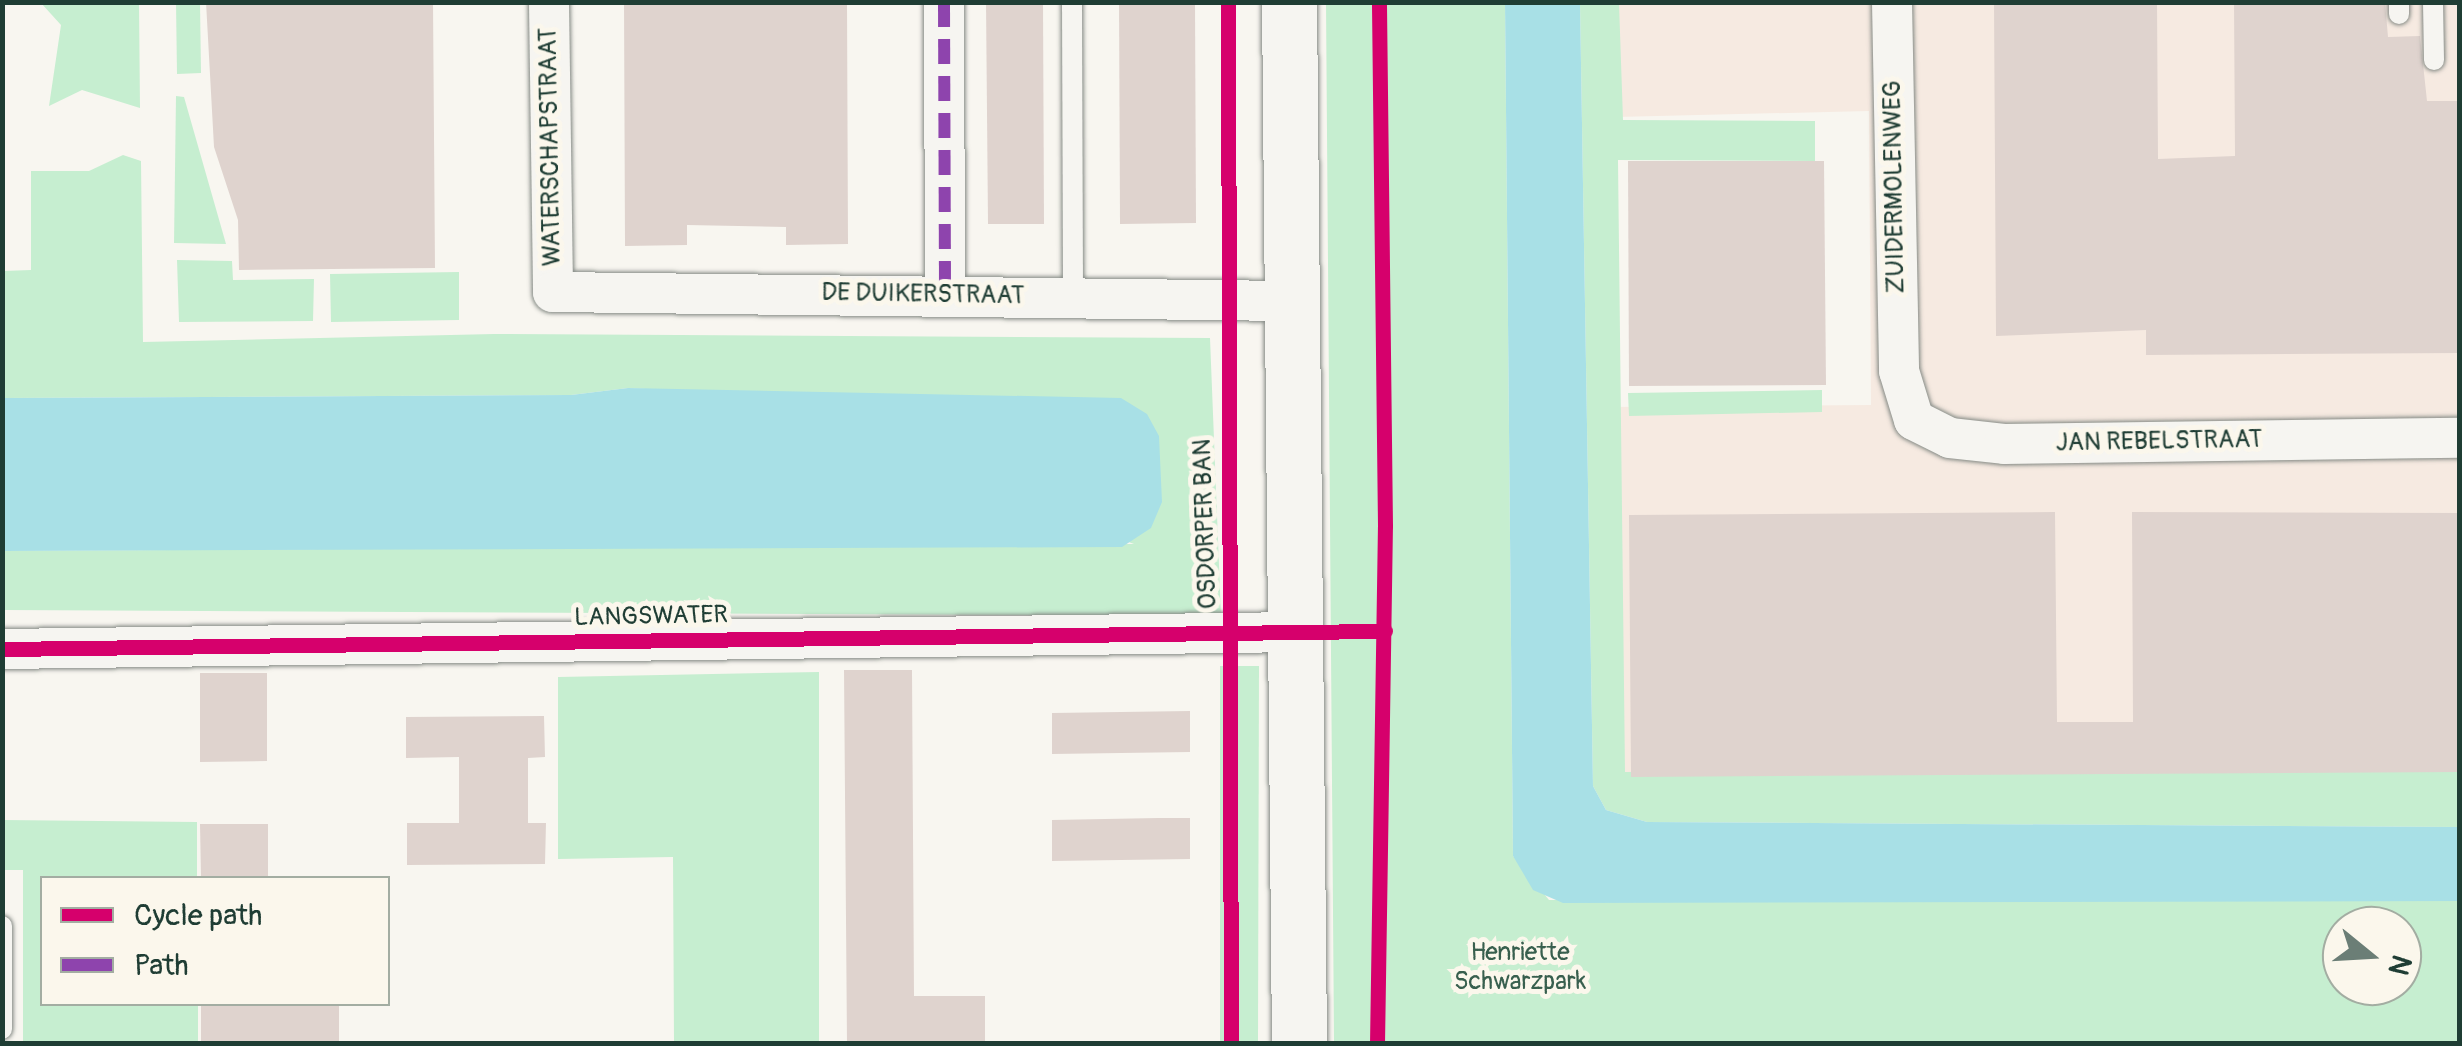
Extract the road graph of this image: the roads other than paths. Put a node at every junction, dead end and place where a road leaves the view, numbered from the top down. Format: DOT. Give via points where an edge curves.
graph roads {
  1 [pos="549,2"];
  2 [pos="944,2"];
  3 [pos="1072,2"];
  4 [pos="1289,2"];
  5 [pos="1892,2"];
  6 [pos="2433,2"];
  7 [pos="2434,60"];
  8 [pos="553,292"];
  9 [pos="945,292"];
  10 [pos="1073,298"];
  11 [pos="1292,301"];
  12 [pos="1899,371"];
  13 [pos="2460,438"];
  14 [pos="1300,632"];
  15 [pos="2,648"];
  16 [pos="2,926"];
  17 [pos="2,1029"];
  18 [pos="1299,1044"];
  1 -- 8 [label="street, WATERSCHAPSTRAAT"];
  2 -- 9 [label="street"];
  3 -- 10 [label="lane"];
  4 -- 11 [label="street"];
  5 -- 12 [label="street, ZUIDERMOLENWEG"];
  6 -- 7 [label="lane"];
  8 -- 9 [label="street, DE DUIKERSTRAAT"];
  9 -- 10 [label="street, DE DUIKERSTRAAT"];
  10 -- 11 [label="street, DE DUIKERSTRAAT"];
  11 -- 14 [label="street"];
  12 -- 13 [label="street, JAN REBELSTRAAT" via="1914,420 1950,438"];
  14 -- 15 [label="street, LANGSWATER"];
  14 -- 18 [label="street"];
  16 -- 17 [label="lane"];
}
